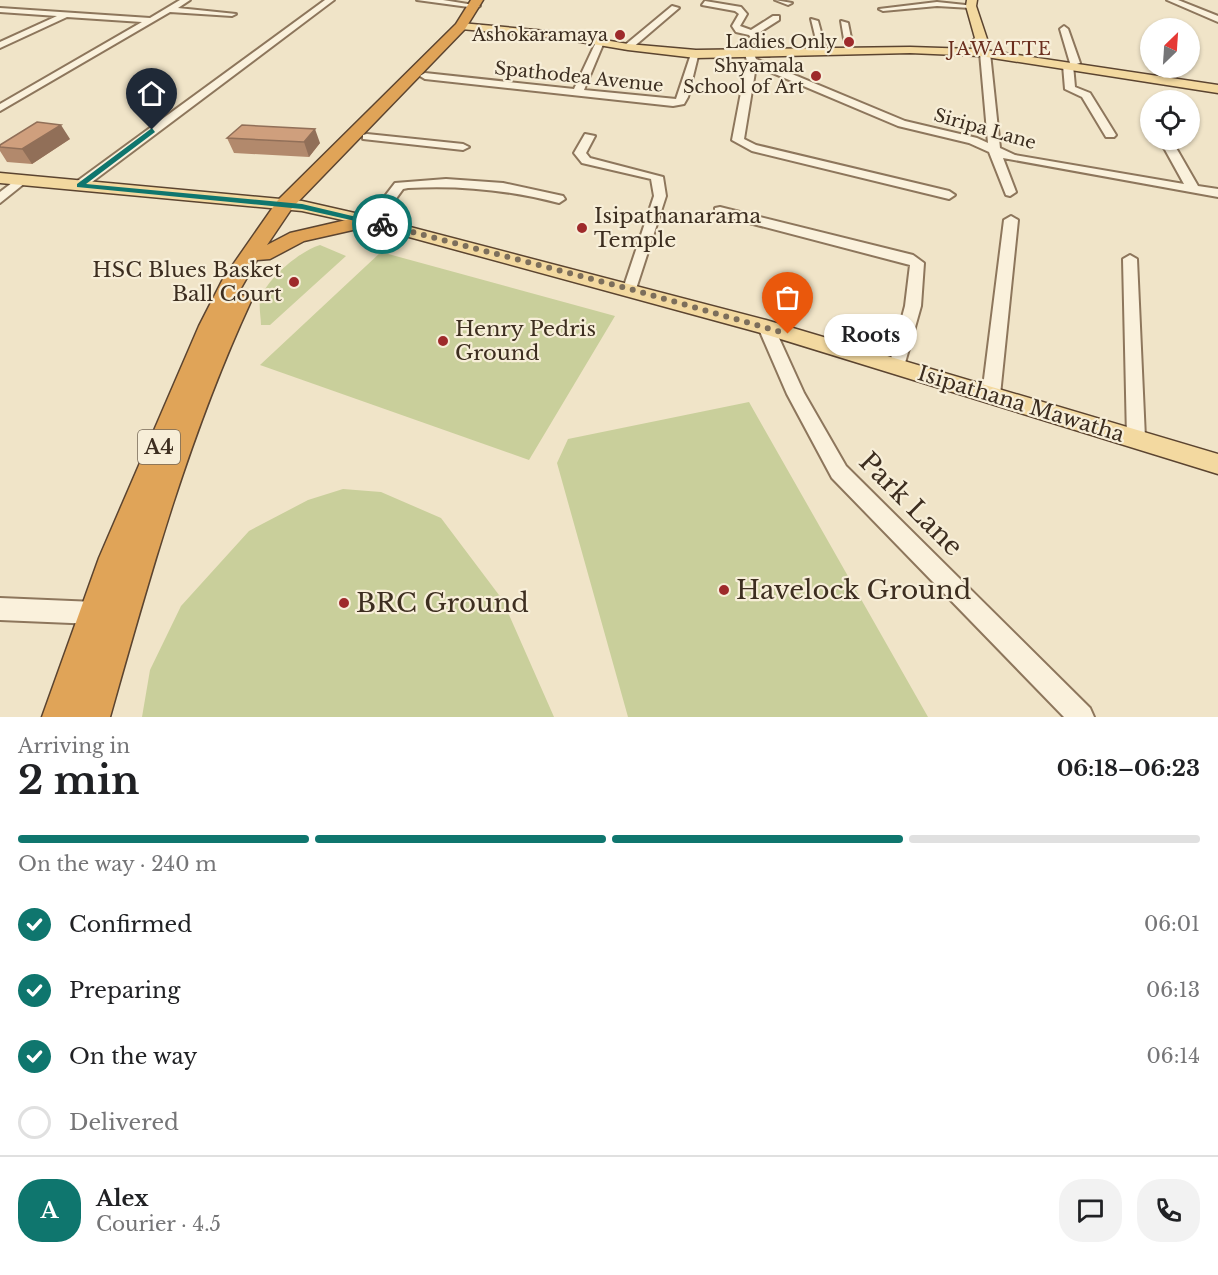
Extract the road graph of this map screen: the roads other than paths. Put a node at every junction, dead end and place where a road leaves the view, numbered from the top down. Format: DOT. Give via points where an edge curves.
graph roads {
  1 [pos="186,0"];
  2 [pos="330,0"];
  3 [pos="421,0"];
  4 [pos="779,0"];
  5 [pos="1171,0"];
  6 [pos="480,2"];
  7 [pos="705,3"];
  8 [pos="788,3"];
  9 [pos="972,3"];
  10 [pos="675,8"];
  11 [pos="883,9"];
  12 [pos="0,10"];
  13 [pos="170,10"];
  14 [pos="67,14"];
  15 [pos="232,14"];
  16 [pos="776,18"];
  17 [pos="1218,19"];
  18 [pos="149,20"];
  19 [pos="814,21"];
  20 [pos="844,23"];
  21 [pos="468,24"];
  22 [pos="1064,29"];
  23 [pos="752,33"];
  24 [pos="600,42"];
  25 [pos="0,45"];
  26 [pos="628,47"];
  27 [pos="986,50"];
  28 [pos="851,51"];
  29 [pos="824,52"];
  30 [pos="696,54"];
  31 [pos="766,54"];
  32 [pos="751,57"];
  33 [pos="1072,64"];
  34 [pos="424,76"];
  35 [pos="1215,88"];
  36 [pos="577,94"];
  37 [pos="0,108"];
  38 [pos="1110,135"];
  39 [pos="589,136"];
  40 [pos="367,137"];
  41 [pos="463,147"];
  42 [pos="994,149"];
  43 [pos="1171,150"];
  44 [pos="0,178"];
  45 [pos="21,180"];
  46 [pos="80,185"];
  47 [pos="1193,188"];
  48 [pos="1010,192"];
  49 [pos="1218,193"];
  50 [pos="949,195"];
  51 [pos="0,199"];
  52 [pos="560,200"];
  53 [pos="293,205"];
  54 [pos="720,211"];
  55 [pos="1011,220"];
  56 [pos="370,221"];
  57 [pos="263,255"];
  58 [pos="1130,259"];
  59 [pos="630,289"];
  60 [pos="766,327"];
  61 [pos="897,366"];
  62 [pos="991,394"];
  63 [pos="1136,438"];
  64 [pos="1218,464"];
  65 [pos="0,609"];
  66 [pos="95,613"];
  67 [pos="60,717"];
  68 [pos="92,717"];
  69 [pos="1081,717"];
  1 -- 13 [label="street"];
  2 -- 46 [label="street"];
  3 -- 6 [label="street"];
  4 -- 8 [label="street"];
  5 -- 17 [label="street"];
  6 -- 21 [label="highway, A4"];
  7 -- 23 [label="street" via="738,9 742,14 736,26"];
  9 -- 11 [label="street"];
  9 -- 27 [label="main road"];
  10 -- 26 [label="street"];
  12 -- 14 [label="street"];
  13 -- 15 [label="street"];
  13 -- 18 [label="street"];
  14 -- 18 [label="street"];
  14 -- 25 [label="street"];
  16 -- 23 [label="street"];
  18 -- 37 [label="street"];
  19 -- 29 [label="street"];
  20 -- 28 [label="street"];
  21 -- 24 [label="main road"];
  21 -- 34 [label="highway, A4"];
  21 -- 53 [label="highway, A4"];
  22 -- 33 [label="street"];
  23 -- 31 [label="street"];
  24 -- 26 [label="main road"];
  24 -- 36 [label="street"];
  26 -- 30 [label="main road"];
  27 -- 28 [label="main road"];
  27 -- 33 [label="main road"];
  27 -- 42 [label="street"];
  28 -- 29 [label="main road"];
  29 -- 31 [label="main road"];
  30 -- 32 [label="main road"];
  30 -- 36 [label="street, Spathodea Avenue" via="680,102"];
  31 -- 32 [label="main road"];
  32 -- 42 [label="street, Siripa Lane" via="902,124 973,140"];
  32 -- 50 [label="street" via="738,140 752,148"];
  33 -- 35 [label="main road"];
  33 -- 38 [label="street" via="1070,89 1089,98"];
  34 -- 36 [label="street, Spathodea Avenue"];
  34 -- 40 [label="highway, A4"];
  39 -- 59 [label="street" via="580,153 586,161 657,177 660,196"];
  40 -- 41 [label="street"];
  40 -- 53 [label="highway, A4"];
  42 -- 47 [label="street, Siripa Lane" via="1025,161"];
  42 -- 48 [label="street"];
  43 -- 47 [label="street"];
  44 -- 45 [label="main road, Isipathana Mawatha"];
  45 -- 46 [label="main road, Isipathana Mawatha"];
  45 -- 51 [label="street"];
  46 -- 53 [label="main road, Isipathana Mawatha"];
  47 -- 49 [label="street, Siripa Lane"];
  52 -- 56 [label="street" via="518,188 476,183 408,184 394,191"];
  53 -- 56 [label="main road, Isipathana Mawatha"];
  53 -- 57 [label="highway, A4"];
  53 -- 66 [label="highway, A4" via="255,244 210,326 151,465"];
  54 -- 61 [label="street" via="917,263 913,306"];
  55 -- 62 [label="street"];
  56 -- 57 [label="highway" via="297,237"];
  56 -- 59 [label="main road, Isipathana Mawatha"];
  57 -- 68 [label="highway, A4" via="184,427 157,499"];
  58 -- 63 [label="street"];
  59 -- 60 [label="main road, Isipathana Mawatha"];
  60 -- 61 [label="main road, Isipathana Mawatha"];
  60 -- 69 [label="street, Park Lane" via="796,394 839,472"];
  61 -- 62 [label="main road, Isipathana Mawatha"];
  62 -- 63 [label="main road, Isipathana Mawatha"];
  63 -- 64 [label="main road, Isipathana Mawatha"];
  65 -- 66 [label="street"];
  66 -- 67 [label="highway, A4"];
}
